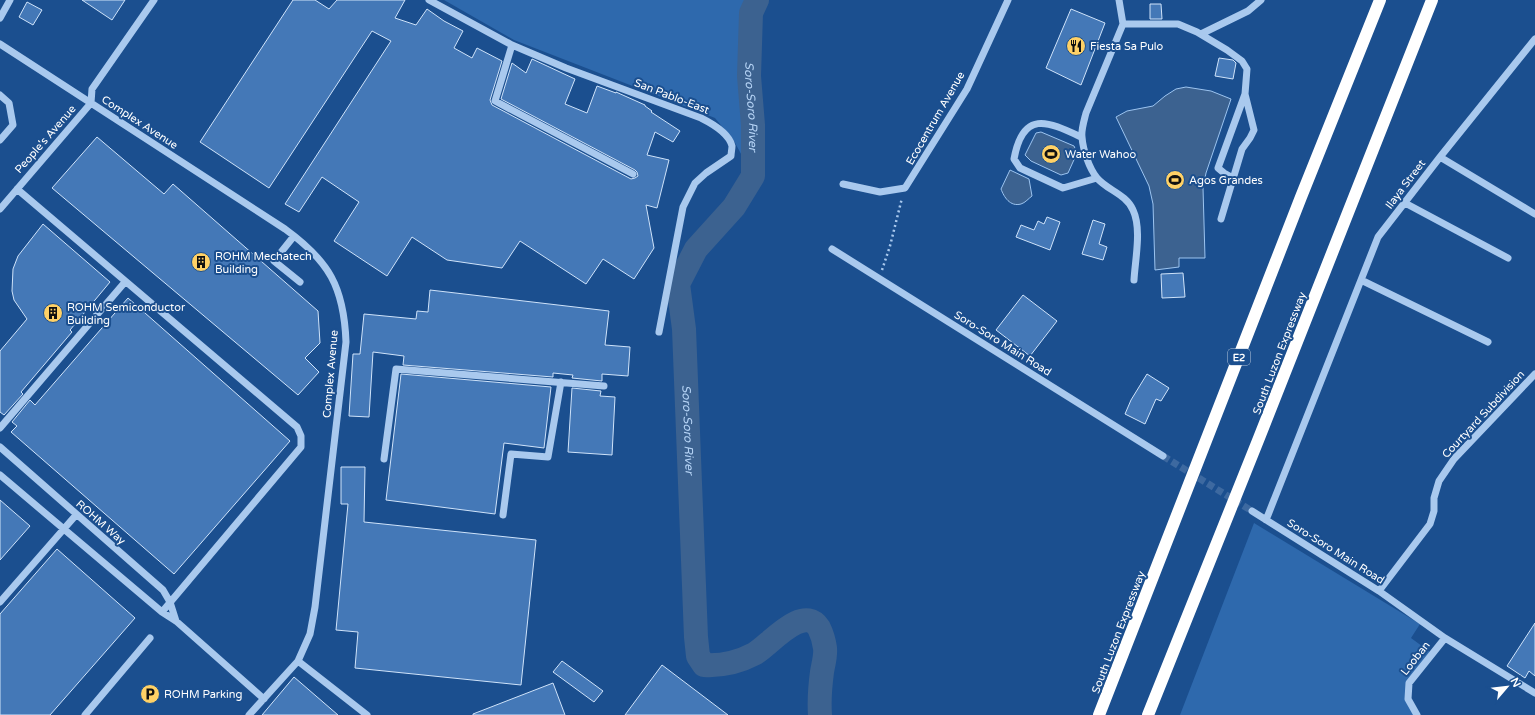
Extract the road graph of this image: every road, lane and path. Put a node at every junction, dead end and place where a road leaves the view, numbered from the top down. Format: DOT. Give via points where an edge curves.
graph roads {
  1 [pos="10,0"];
  2 [pos="154,0"];
  3 [pos="429,0"];
  4 [pos="1008,0"];
  5 [pos="1119,0"];
  6 [pos="1261,0"];
  7 [pos="1380,0"];
  8 [pos="1432,0"];
  9 [pos="0,18"];
  10 [pos="1123,24"];
  11 [pos="1201,34"];
  12 [pos="1535,39"];
  13 [pos="0,44"];
  14 [pos="512,45"];
  15 [pos="1245,94"];
  16 [pos="0,95"];
  17 [pos="91,103"];
  18 [pos="1081,136"];
  19 [pos="0,140"];
  20 [pos="1440,157"];
  21 [pos="634,174"];
  22 [pos="1097,178"];
  23 [pos="1233,178"];
  24 [pos="843,184"];
  25 [pos="905,188"];
  26 [pos="17,189"];
  27 [pos="1405,203"];
  28 [pos="0,209"];
  29 [pos="1535,214"];
  30 [pos="1221,219"];
  31 [pos="294,236"];
  32 [pos="832,249"];
  33 [pos="1508,258"];
  34 [pos="879,278"];
  35 [pos="1134,280"];
  36 [pos="1362,280"];
  37 [pos="126,282"];
  38 [pos="300,282"];
  39 [pos="659,332"];
  40 [pos="1488,342"];
  41 [pos="1535,374"];
  42 [pos="561,382"];
  43 [pos="604,386"];
  44 [pos="0,428"];
  45 [pos="0,447"];
  46 [pos="1163,456"];
  47 [pos="384,459"];
  48 [pos="0,475"];
  49 [pos="1252,511"];
  50 [pos="503,514"];
  51 [pos="76,515"];
  52 [pos="1266,520"];
  53 [pos="64,529"];
  54 [pos="1378,591"];
  55 [pos="0,602"];
  56 [pos="170,602"];
  57 [pos="162,612"];
  58 [pos="176,621"];
  59 [pos="150,638"];
  60 [pos="1445,638"];
  61 [pos="298,661"];
  62 [pos="1535,693"];
  63 [pos="264,699"];
  64 [pos="85,715"];
  65 [pos="249,715"];
  66 [pos="367,715"];
  67 [pos="1099,715"];
  68 [pos="1148,715"];
  69 [pos="1417,715"];
  1 -- 9 [label="street"];
  2 -- 17 [label="street" via="94,87"];
  3 -- 14 [label="street, San Pablo-East"];
  4 -- 25 [label="street, Ecocentrum Avenue" via="967,89"];
  5 -- 10 [label="street"];
  6 -- 11 [label="street" via="1248,11"];
  7 -- 67 [label="highway, South Luzon Expressway / E2"];
  8 -- 68 [label="highway, South Luzon Expressway"];
  10 -- 11 [label="street" via="1178,24"];
  10 -- 18 [label="street" via="1086,114"];
  11 -- 15 [label="street" via="1242,61 1247,69"];
  12 -- 20 [label="street, Ilaya Street"];
  13 -- 17 [label="street, Complex Avenue"];
  14 -- 21 [label="street" via="495,101"];
  14 -- 39 [label="street, San Pablo-East" via="701,118 716,126 732,145 731,156 695,183 683,207"];
  15 -- 23 [label="street" via="1254,130 1242,149"];
  15 -- 23 [label="street" via="1218,168"];
  16 -- 19 [label="street" via="9,103 13,125"];
  17 -- 26 [label="street, People's Avenue"];
  17 -- 31 [label="street, Complex Avenue"];
  18 -- 22 [label="street" via="1086,155"];
  18 -- 22 [label="street" via="1045,123 1033,124 1025,130 1020,139 1014,159 1020,168 1064,188"];
  20 -- 27 [label="street, Ilaya Street"];
  20 -- 29 [label="street"];
  22 -- 35 [label="street" via="1125,199 1133,210 1137,229"];
  23 -- 30 [label="street"];
  24 -- 25 [label="street" via="880,192"];
  25 -- 34 [label="path"];
  26 -- 28 [label="street, People's Avenue"];
  26 -- 37 [label="street"];
  27 -- 33 [label="street"];
  27 -- 36 [label="street, Ilaya Street" via="1378,237"];
  31 -- 38 [label="street" via="274,261"];
  31 -- 61 [label="street, Complex Avenue" via="322,263 337,289 342,303 346,342 315,607 310,634"];
  32 -- 34 [label="street, Soro-Soro Main Road"];
  34 -- 46 [label="street, Soro-Soro Main Road"];
  36 -- 40 [label="street"];
  36 -- 52 [label="street, Ilaya Street"];
  37 -- 44 [label="street"];
  37 -- 56 [label="street" via="296,427 301,436 301,447"];
  41 -- 54 [label="street, Courtyard Subdivision" via="1454,459 1439,481 1430,524"];
  42 -- 43 [label="street"];
  42 -- 47 [label="street" via="396,369"];
  42 -- 50 [label="street" via="548,457 512,454"];
  45 -- 51 [label="street, ROHM Way"];
  48 -- 53 [label="street"];
  49 -- 52 [label="street, Soro-Soro Main Road"];
  51 -- 53 [label="street"];
  51 -- 56 [label="street, ROHM Way" via="163,590"];
  52 -- 54 [label="street, Soro-Soro Main Road"];
  53 -- 55 [label="street"];
  53 -- 57 [label="street"];
  54 -- 60 [label="street, Soro-Soro Main Road"];
  56 -- 57 [label="street"];
  56 -- 58 [label="street, ROHM Way"];
  57 -- 58 [label="street"];
  58 -- 63 [label="street"];
  59 -- 64 [label="street"];
  60 -- 62 [label="street, Soro-Soro Main Road"];
  60 -- 69 [label="street, Looban" via="1409,683 1408,699"];
  61 -- 63 [label="street, Complex Avenue"];
  61 -- 66 [label="street"];
  63 -- 65 [label="street, Complex Avenue"];
}
